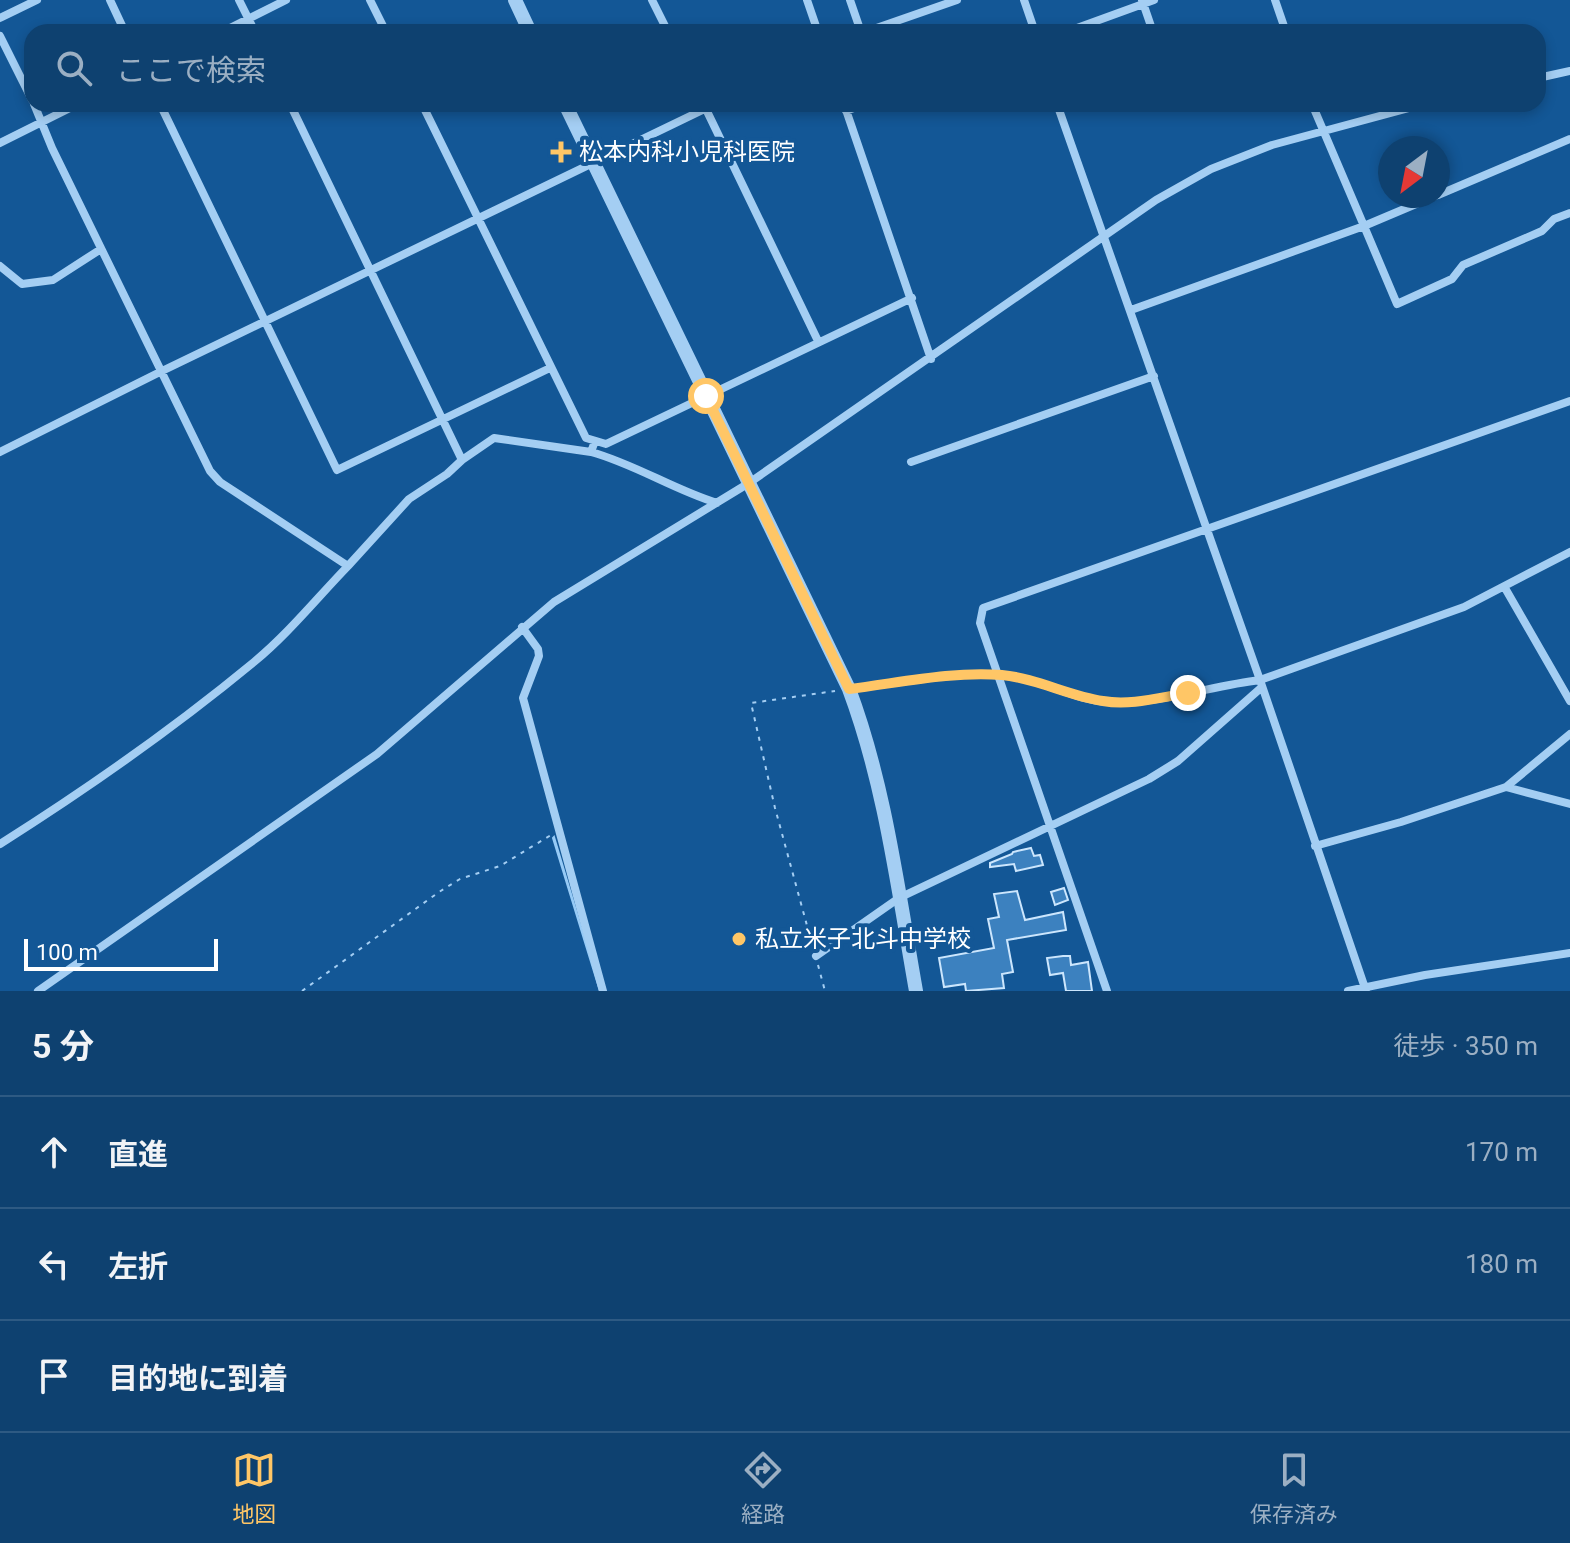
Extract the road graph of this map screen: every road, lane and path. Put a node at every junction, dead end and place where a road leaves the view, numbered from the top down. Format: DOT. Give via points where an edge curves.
graph roads {
  1 [pos="37,0"];
  2 [pos="110,0"];
  3 [pos="239,0"];
  4 [pos="286,0"];
  5 [pos="370,0"];
  6 [pos="515,0"];
  7 [pos="652,0"];
  8 [pos="807,0"];
  9 [pos="850,0"];
  10 [pos="957,0"];
  11 [pos="1024,0"];
  12 [pos="1154,0"];
  13 [pos="1275,0"];
  14 [pos="1142,2"];
  15 [pos="0,18"];
  16 [pos="248,18"];
  17 [pos="121,24"];
  18 [pos="237,24"];
  19 [pos="251,24"];
  20 [pos="382,24"];
  21 [pos="526,24"];
  22 [pos="664,24"];
  23 [pos="815,24"];
  24 [pos="860,24"];
  25 [pos="886,24"];
  26 [pos="1032,24"];
  27 [pos="1086,24"];
  28 [pos="1150,24"];
  29 [pos="1283,24"];
  30 [pos="0,36"];
  31 [pos="1570,71"];
  32 [pos="1546,76"];
  33 [pos="24,84"];
  34 [pos="38,112"];
  35 [pos="61,112"];
  36 [pos="164,112"];
  37 [pos="294,112"];
  38 [pos="426,112"];
  39 [pos="569,112"];
  40 [pos="694,112"];
  41 [pos="711,112"];
  42 [pos="846,112"];
  43 [pos="1060,112"];
  44 [pos="1315,112"];
  45 [pos="1393,112"];
  46 [pos="42,121"];
  47 [pos="1321,131"];
  48 [pos="1570,139"];
  49 [pos="0,143"];
  50 [pos="593,162"];
  51 [pos="1450,189"];
  52 [pos="1406,208"];
  53 [pos="1570,213"];
  54 [pos="479,218"];
  55 [pos="1364,226"];
  56 [pos="1104,236"];
  57 [pos="101,249"];
  58 [pos="0,266"];
  59 [pos="371,272"];
  60 [pos="912,298"];
  61 [pos="1131,310"];
  62 [pos="266,322"];
  63 [pos="818,341"];
  64 [pos="931,359"];
  65 [pos="550,368"];
  66 [pos="162,371"];
  67 [pos="1154,376"];
  68 [pos="706,396"];
  69 [pos="1570,401"];
  70 [pos="442,420"];
  71 [pos="595,441"];
  72 [pos="0,452"];
  73 [pos="591,452"];
  74 [pos="462,460"];
  75 [pos="911,462"];
  76 [pos="749,483"];
  77 [pos="717,503"];
  78 [pos="1207,527"];
  79 [pos="1570,552"];
  80 [pos="348,566"];
  81 [pos="1505,588"];
  82 [pos="522,627"];
  83 [pos="1000,675"];
  84 [pos="1261,684"];
  85 [pos="849,689"];
  86 [pos="1570,701"];
  87 [pos="1570,734"];
  88 [pos="1506,787"];
  89 [pos="1570,804"];
  90 [pos="1050,824"];
  91 [pos="558,831"];
  92 [pos="0,844"];
  93 [pos="1315,846"];
  94 [pos="899,898"];
  95 [pos="1570,953"];
  96 [pos="816,956"];
  97 [pos="1365,989"];
  98 [pos="38,991"];
  99 [pos="302,991"];
  100 [pos="603,991"];
  101 [pos="825,991"];
  102 [pos="916,991"];
  103 [pos="1107,991"];
  104 [pos="1348,991"];
  1 -- 15 [label="street"];
  2 -- 17 [label="street"];
  3 -- 16 [label="street"];
  4 -- 16 [label="street"];
  5 -- 20 [label="street"];
  6 -- 21 [label="street"];
  7 -- 22 [label="street"];
  8 -- 23 [label="street"];
  9 -- 24 [label="street"];
  10 -- 25 [label="street"];
  11 -- 26 [label="street"];
  12 -- 14 [label="street"];
  13 -- 29 [label="street"];
  14 -- 27 [label="street"];
  14 -- 28 [label="street"];
  16 -- 18 [label="street"];
  16 -- 19 [label="street"];
  30 -- 33 [label="street"];
  31 -- 32 [label="street"];
  34 -- 46 [label="street"];
  35 -- 46 [label="street"];
  36 -- 62 [label="street"];
  37 -- 59 [label="street"];
  38 -- 54 [label="street"];
  39 -- 50 [label="street"];
  40 -- 50 [label="street"];
  41 -- 63 [label="street"];
  42 -- 60 [label="street"];
  43 -- 56 [label="street"];
  44 -- 47 [label="street"];
  45 -- 47 [label="street"];
  46 -- 49 [label="street"];
  46 -- 57 [label="street"];
  47 -- 55 [label="street"];
  47 -- 56 [label="street" via="1211,169"];
  48 -- 51 [label="street"];
  50 -- 54 [label="street"];
  50 -- 68 [label="street"];
  52 -- 55 [label="street"];
  53 -- 55 [label="street" via="1397,304"];
  54 -- 59 [label="street"];
  54 -- 65 [label="street"];
  55 -- 61 [label="street"];
  56 -- 61 [label="street"];
  56 -- 64 [label="street"];
  57 -- 58 [label="street" via="53,280 22,284"];
  57 -- 66 [label="street"];
  59 -- 62 [label="street"];
  59 -- 70 [label="street"];
  60 -- 63 [label="street"];
  60 -- 64 [label="street"];
  61 -- 67 [label="street"];
  62 -- 66 [label="street"];
  62 -- 70 [label="street" via="337,470"];
  63 -- 68 [label="street"];
  64 -- 76 [label="street"];
  65 -- 70 [label="street"];
  65 -- 71 [label="street" via="586,438"];
  66 -- 72 [label="street"];
  66 -- 80 [label="street" via="220,482"];
  67 -- 75 [label="street"];
  67 -- 78 [label="street"];
  68 -- 71 [label="street" via="606,444"];
  68 -- 76 [label="street"];
  69 -- 78 [label="street"];
  70 -- 74 [label="street"];
  71 -- 73 [label="street"];
  73 -- 74 [label="street" via="494,438"];
  73 -- 77 [label="street"];
  74 -- 80 [label="street" via="409,499"];
  76 -- 77 [label="street"];
  76 -- 85 [label="street"];
  77 -- 82 [label="street"];
  78 -- 83 [label="street" via="983,608 980,623"];
  78 -- 84 [label="street"];
  79 -- 81 [label="street"];
  80 -- 92 [label="street" via="256,660"];
  81 -- 84 [label="street"];
  81 -- 86 [label="street"];
  82 -- 91 [label="street" via="538,649 523,698"];
  82 -- 98 [label="street" via="377,754"];
  83 -- 84 [label="street" via="1107,702"];
  83 -- 85 [label="street"];
  83 -- 90 [label="street"];
  84 -- 90 [label="street" via="1178,761"];
  84 -- 93 [label="street"];
  85 -- 94 [label="street" via="864,731"];
  85 -- 96 [label="path" via="751,703"];
  87 -- 88 [label="street"];
  88 -- 89 [label="street"];
  88 -- 93 [label="street"];
  90 -- 94 [label="street"];
  90 -- 103 [label="street"];
  91 -- 99 [label="path" via="500,866 439,892"];
  91 -- 100 [label="street"];
  93 -- 97 [label="street"];
  94 -- 96 [label="street"];
  94 -- 102 [label="street"];
  95 -- 97 [label="street"];
  96 -- 101 [label="path"];
  97 -- 104 [label="street"];
}
